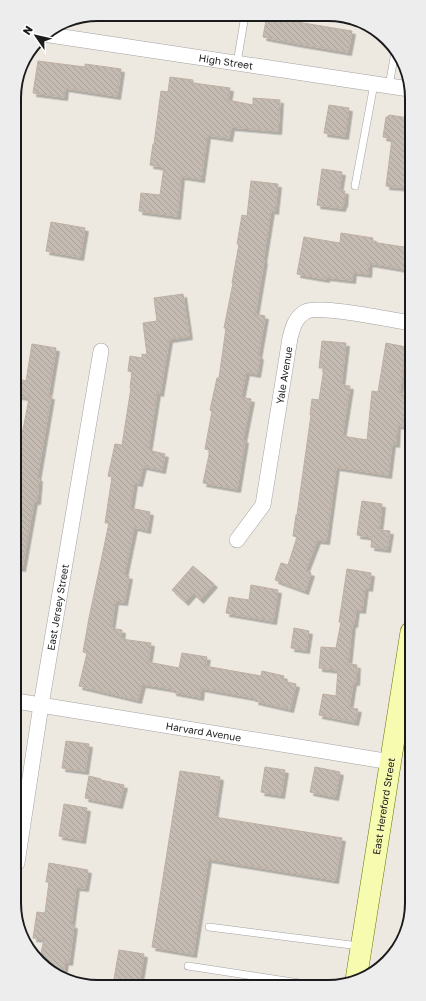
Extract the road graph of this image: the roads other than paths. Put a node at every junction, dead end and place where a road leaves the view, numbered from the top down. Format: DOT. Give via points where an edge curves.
graph roads {
  1 [pos="244,21"];
  2 [pos="56,36"];
  3 [pos="393,57"];
  4 [pos="237,63"];
  5 [pos="382,85"];
  6 [pos="404,88"];
  7 [pos="355,186"];
  8 [pos="405,322"];
  9 [pos="101,351"];
  10 [pos="236,540"];
  11 [pos="405,683"];
  12 [pos="21,702"];
  13 [pos="41,705"];
  14 [pos="391,762"];
  15 [pos="21,837"];
  16 [pos="209,927"];
  17 [pos="362,946"];
  18 [pos="188,966"];
  19 [pos="357,974"];
  20 [pos="280,980"];
  1 -- 4 [label="lane"];
  2 -- 4 [label="street, High Street"];
  3 -- 5 [label="lane"];
  4 -- 5 [label="street, High Street"];
  5 -- 6 [label="street, High Street"];
  5 -- 7 [label="lane"];
  8 -- 10 [label="street, Yale Avenue" via="335,310 305,312 295,322 289,345 264,504"];
  9 -- 13 [label="street, East Jersey Street"];
  11 -- 14 [label="street, East Hereford Street"];
  12 -- 13 [label="street, Harvard Avenue"];
  13 -- 14 [label="street, Harvard Avenue"];
  13 -- 15 [label="street, East Jersey Street"];
  14 -- 17 [label="street, East Hereford Street"];
  16 -- 17 [label="lane"];
  17 -- 19 [label="street, East Hereford Street"];
  18 -- 20 [label="lane"];
}
